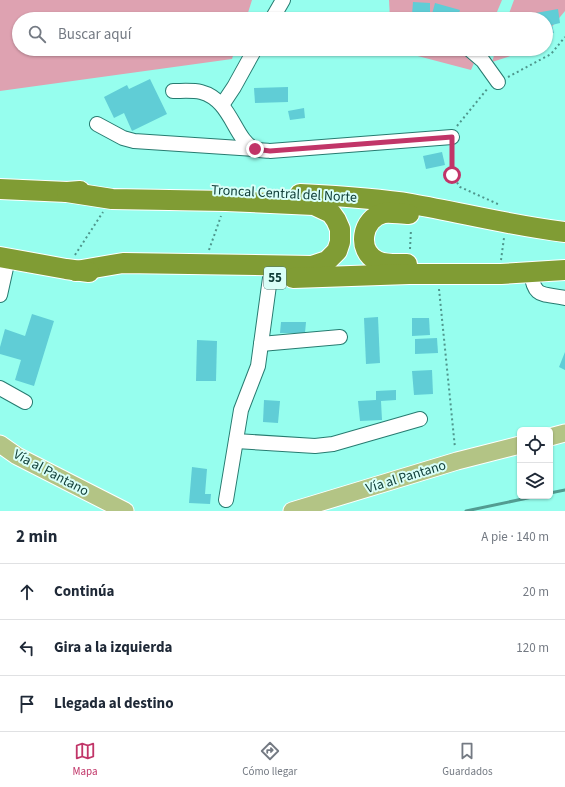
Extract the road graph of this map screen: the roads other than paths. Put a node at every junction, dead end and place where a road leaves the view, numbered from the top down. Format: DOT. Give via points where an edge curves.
graph roads {
  1 [pos="283,0"];
  2 [pos="276,12"];
  3 [pos="251,56"];
  4 [pos="477,56"];
  5 [pos="498,82"];
  6 [pos="173,91"];
  7 [pos="222,105"];
  8 [pos="97,124"];
  9 [pos="452,137"];
  10 [pos="255,149"];
  11 [pos="0,189"];
  12 [pos="66,192"];
  13 [pos="544,230"];
  14 [pos="565,232"];
  15 [pos="4,258"];
  16 [pos="71,270"];
  17 [pos="558,270"];
  18 [pos="531,272"];
  19 [pos="270,278"];
  20 [pos="0,295"];
  21 [pos="565,298"];
  22 [pos="340,337"];
  23 [pos="261,344"];
  24 [pos="0,388"];
  25 [pos="25,402"];
  26 [pos="420,419"];
  27 [pos="565,433"];
  28 [pos="553,436"];
  29 [pos="236,441"];
  30 [pos="0,444"];
  31 [pos="517,446"];
  32 [pos="226,500"];
  33 [pos="125,511"];
  34 [pos="292,511"];
  1 -- 2 [label="lane"];
  3 -- 7 [label="lane"];
  4 -- 5 [label="lane"];
  6 -- 7 [label="lane" via="201,92"];
  7 -- 10 [label="lane" via="241,135"];
  8 -- 10 [label="lane" via="134,141"];
  9 -- 10 [label="lane" via="270,151"];
  11 -- 12 [label="highway, Troncal Central del Norte"];
  12 -- 13 [label="highway, Troncal Central del Norte" via="120,188 229,190 358,197 412,204"];
  12 -- 16 [label="highway" via="112,199 314,205 331,213 340,229 337,251 327,261 312,266 123,263"];
  13 -- 14 [label="highway, Troncal Central del Norte"];
  13 -- 17 [label="highway" via="504,235 411,214 384,213 367,224 364,241 368,252 377,261 392,264 501,264"];
  15 -- 16 [label="highway, 55"];
  15 -- 20 [label="lane"];
  16 -- 19 [label="highway, 55" via="140,277"];
  17 -- 18 [label="highway, 55"];
  18 -- 19 [label="highway, 55"];
  18 -- 21 [label="lane" via="534,288 541,294"];
  19 -- 23 [label="lane"];
  22 -- 23 [label="lane"];
  23 -- 29 [label="lane" via="258,366 241,410"];
  24 -- 25 [label="lane"];
  26 -- 29 [label="lane" via="333,444 315,446"];
  27 -- 28 [label="main road"];
  29 -- 32 [label="lane"];
  30 -- 33 [label="main road, Vía al Pantano" via="17,456"];
  31 -- 34 [label="main road, Vía al Pantano" via="457,461"];
}
